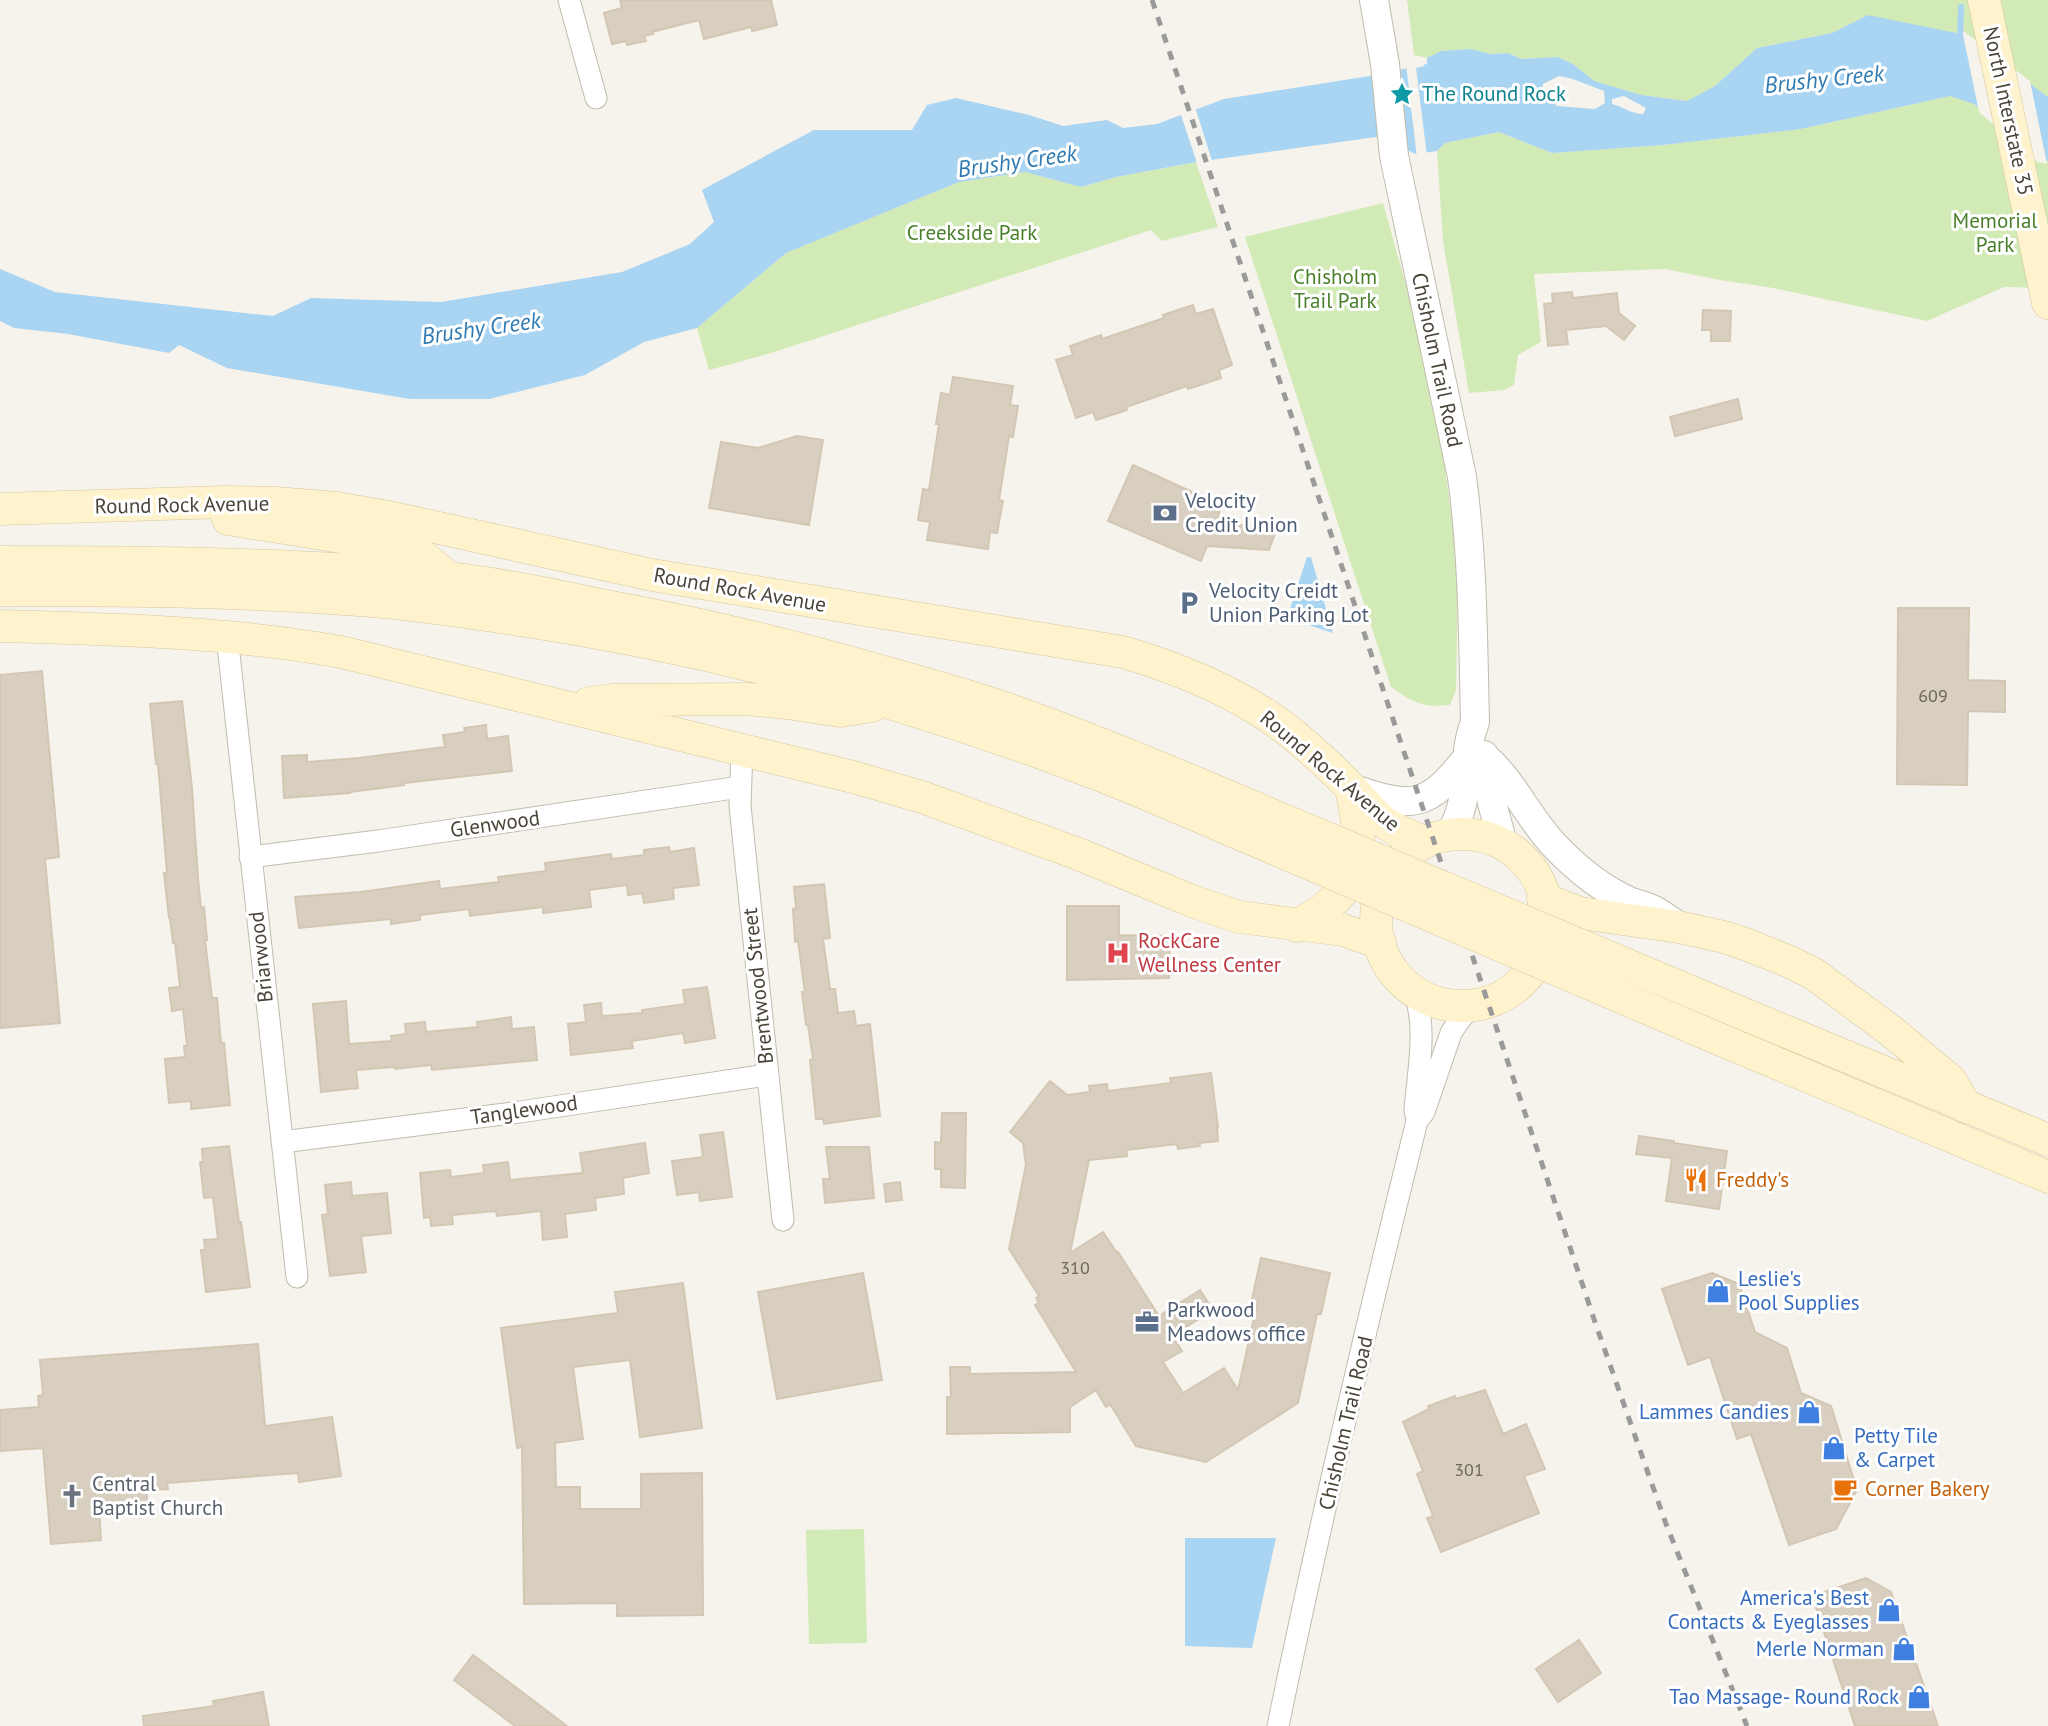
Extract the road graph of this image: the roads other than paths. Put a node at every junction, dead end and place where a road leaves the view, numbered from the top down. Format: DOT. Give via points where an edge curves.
graph roads {
  1 [pos="569,0"];
  2 [pos="1374,0"];
  3 [pos="1984,0"];
  4 [pos="596,98"];
  5 [pos="2048,303"];
  6 [pos="137,504"];
  7 [pos="0,509"];
  8 [pos="0,562"];
  9 [pos="449,578"];
  10 [pos="0,590"];
  11 [pos="0,626"];
  12 [pos="227,636"];
  13 [pos="889,704"];
  14 [pos="563,706"];
  15 [pos="742,750"];
  16 [pos="1477,756"];
  17 [pos="740,788"];
  18 [pos="1351,788"];
  19 [pos="1232,815"];
  20 [pos="1437,838"];
  21 [pos="1503,844"];
  22 [pos="250,857"];
  23 [pos="1543,899"];
  24 [pos="1296,926"];
  25 [pos="1679,927"];
  26 [pos="1380,943"];
  27 [pos="1415,993"];
  28 [pos="1472,1007"];
  29 [pos="767,1074"];
  30 [pos="1966,1107"];
  31 [pos="1417,1121"];
  32 [pos="2048,1140"];
  33 [pos="282,1142"];
  34 [pos="2048,1177"];
  35 [pos="783,1220"];
  36 [pos="297,1277"];
  37 [pos="1278,1726"];
  1 -- 4 [label="street"];
  2 -- 16 [label="street, Chisholm Trail Road" via="1394,156 1462,477 1472,569 1475,722 1482,736"];
  3 -- 5 [label="main road, North Interstate 35"];
  6 -- 7 [label="main road, Round Rock Avenue"];
  6 -- 9 [label="main road" via="183,515 353,539 424,557"];
  6 -- 18 [label="main road, Round Rock Avenue" via="276,503 336,508 652,575 1123,652 1195,677 1266,714"];
  8 -- 9 [label="main road" via="188,562"];
  9 -- 19 [label="main road" via="684,620 1011,710 1075,734"];
  10 -- 13 [label="main road" via="304,596 460,611 679,649 766,668"];
  11 -- 12 [label="main road"];
  12 -- 14 [label="main road" via="341,652"];
  12 -- 22 [label="street, Briarwood"];
  13 -- 14 [label="main road" via="840,711 748,699"];
  13 -- 19 [label="main road"];
  14 -- 15 [label="main road"];
  15 -- 17 [label="street, Brentwood Street"];
  15 -- 24 [label="main road" via="922,797 1238,917"];
  16 -- 18 [label="street" via="1436,793 1419,800 1382,799"];
  16 -- 20 [label="street, Chisholm Trail Road" via="1460,815"];
  16 -- 21 [label="street, Chisholm Trail Road"];
  16 -- 25 [label="street" via="1495,765 1534,821 1581,869 1601,885"];
  17 -- 22 [label="street, Glenwood"];
  17 -- 29 [label="street, Brentwood Street"];
  18 -- 20 [label="main road, Round Rock Avenue" via="1382,821 1401,833"];
  18 -- 24 [label="main road" via="1360,846 1354,874 1340,896"];
  19 -- 30 [label="main road, bridge" via="1746,1015"];
  19 -- 34 [label="main road, bridge" via="1733,1045"];
  20 -- 21 [label="main road" via="1478,834"];
  20 -- 26 [label="main road" via="1410,851 1384,887 1377,915"];
  21 -- 23 [label="main road" via="1529,867"];
  22 -- 33 [label="street, Briarwood"];
  23 -- 25 [label="main road" via="1580,914"];
  23 -- 28 [label="main road" via="1544,943 1529,974 1496,1001"];
  24 -- 26 [label="main road" via="1343,930"];
  25 -- 30 [label="main road" via="1748,945 1814,974 1946,1076"];
  26 -- 27 [label="main road" via="1395,974"];
  27 -- 28 [label="main road" via="1440,1005"];
  27 -- 31 [label="street, Chisholm Trail Road" via="1422,1028"];
  28 -- 31 [label="street, Chisholm Trail Road" via="1451,1034"];
  29 -- 33 [label="street, Tanglewood"];
  29 -- 35 [label="street, Brentwood Street"];
  30 -- 32 [label="main road"];
  31 -- 37 [label="street, Chisholm Trail Road"];
  33 -- 36 [label="street, Briarwood"];
}
